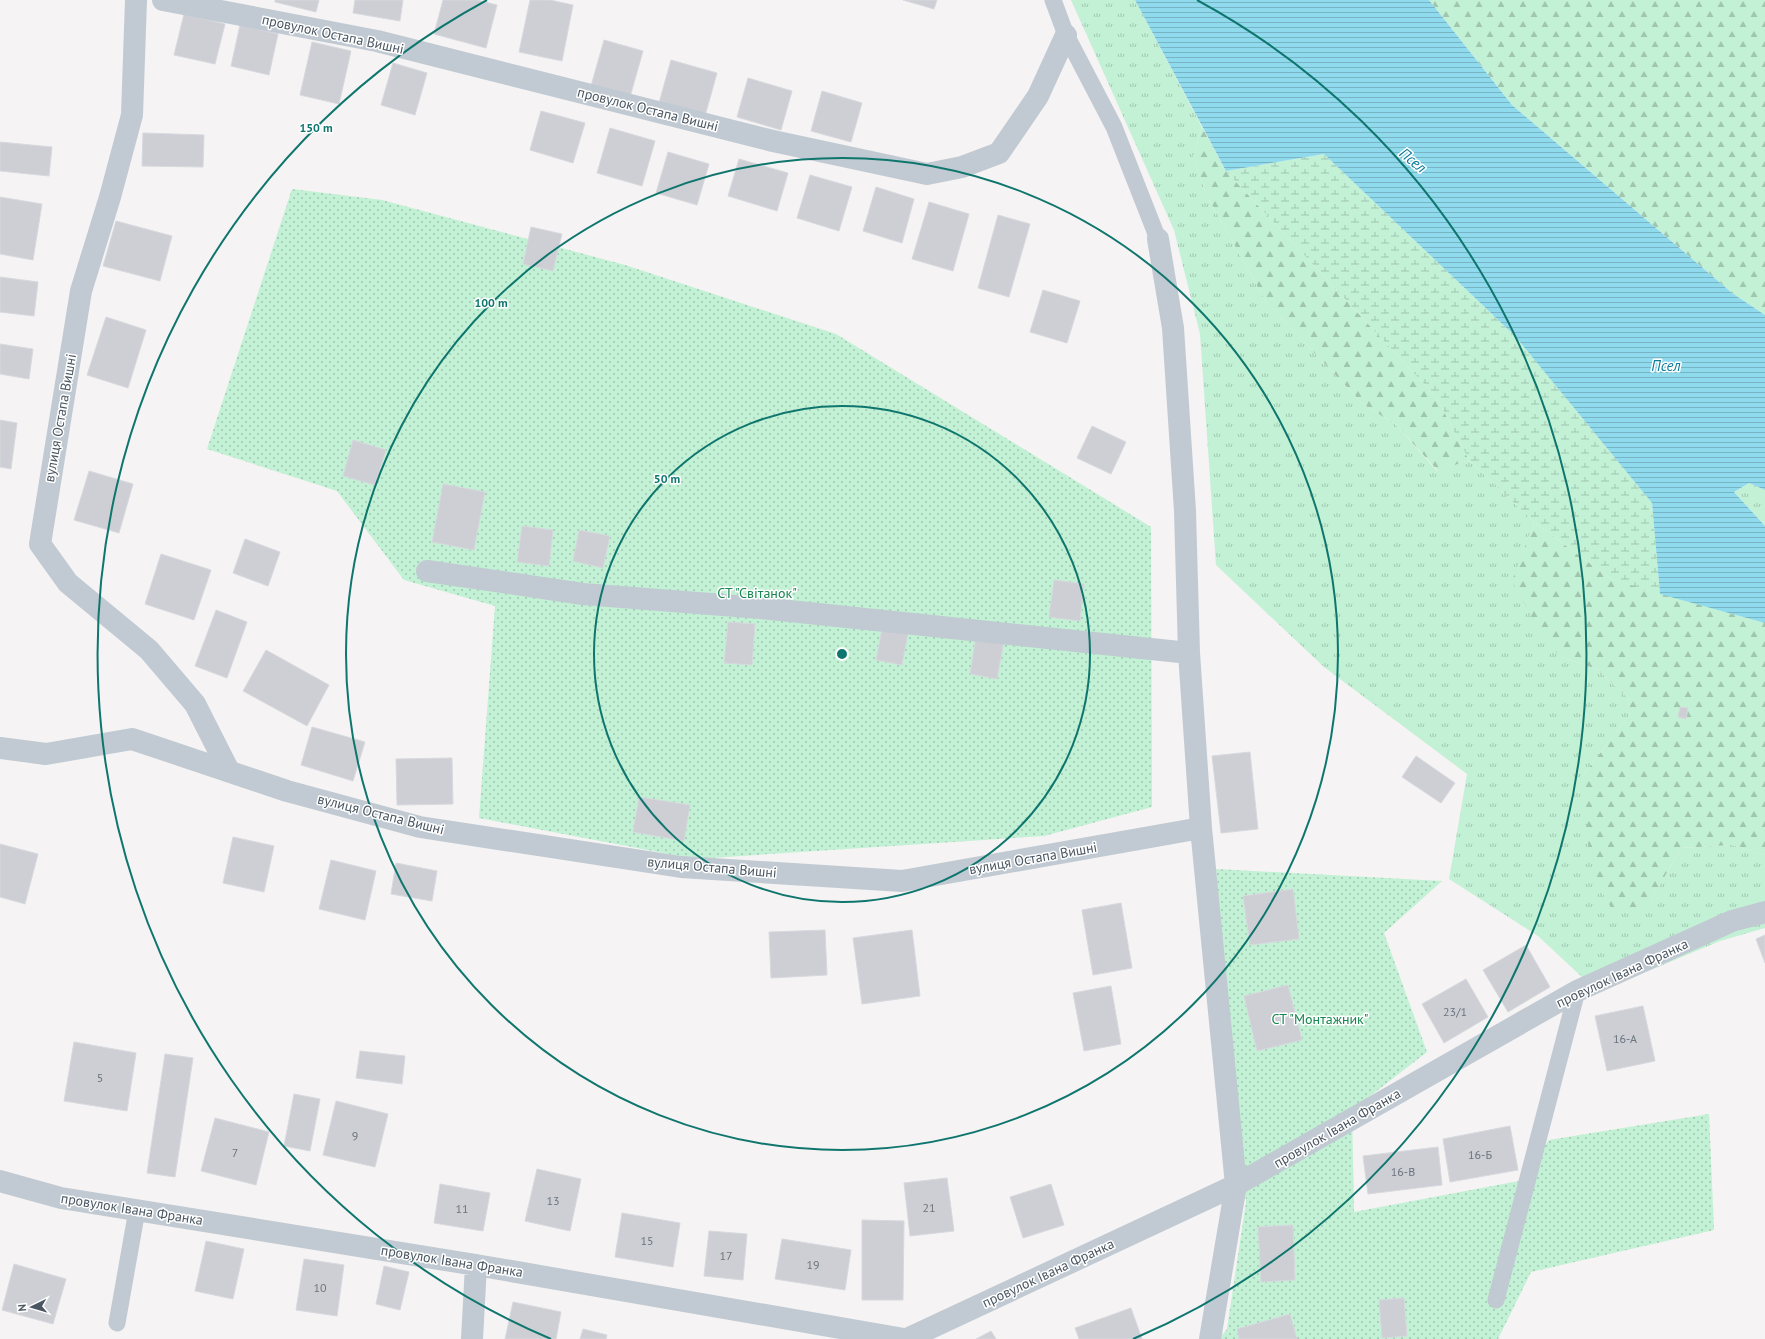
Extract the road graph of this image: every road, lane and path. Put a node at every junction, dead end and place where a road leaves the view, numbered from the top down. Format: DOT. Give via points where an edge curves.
graph roads {
  1 [pos="136,0"];
  2 [pos="163,0"];
  3 [pos="1053,0"];
  4 [pos="1066,35"];
  5 [pos="1158,240"];
  6 [pos="427,571"];
  7 [pos="1188,653"];
  8 [pos="0,748"];
  9 [pos="229,772"];
  10 [pos="1201,828"];
  11 [pos="1765,912"];
  12 [pos="1577,991"];
  13 [pos="0,1181"];
  14 [pos="1236,1185"];
  15 [pos="137,1210"];
  16 [pos="476,1265"];
  17 [pos="1496,1300"];
  18 [pos="117,1323"];
  19 [pos="472,1339"];
  20 [pos="906,1339"];
  21 [pos="1210,1339"];
  1 -- 9 [label="street, вулиця Остапа Вишні" via="132,115 81,291 40,544 68,583 149,650 194,704"];
  2 -- 4 [label="street, провулок Остапа Вишні" via="377,41 773,141 927,174 962,167 999,153 1038,96"];
  3 -- 4 [label="lane"];
  4 -- 5 [label="lane" via="1114,128"];
  5 -- 7 [label="street" via="1173,328 1185,511"];
  6 -- 7 [label="street" via="583,594 761,608"];
  7 -- 10 [label="street"];
  8 -- 9 [label="street, вулиця Остапа Вишні" via="46,754 132,739"];
  9 -- 10 [label="street, вулиця Остапа Вишні" via="420,826 681,867 902,881"];
  10 -- 14 [label="street"];
  11 -- 12 [label="street, провулок Івана Франка" via="1732,921"];
  12 -- 14 [label="street, провулок Івана Франка"];
  12 -- 17 [label="lane"];
  13 -- 15 [label="street, провулок Івана Франка" via="62,1198"];
  14 -- 20 [label="street, провулок Івана Франка"];
  14 -- 21 [label="street"];
  15 -- 16 [label="street, провулок Івана Франка"];
  15 -- 18 [label="lane"];
  16 -- 19 [label="street"];
  16 -- 20 [label="street, провулок Івана Франка"];
}
